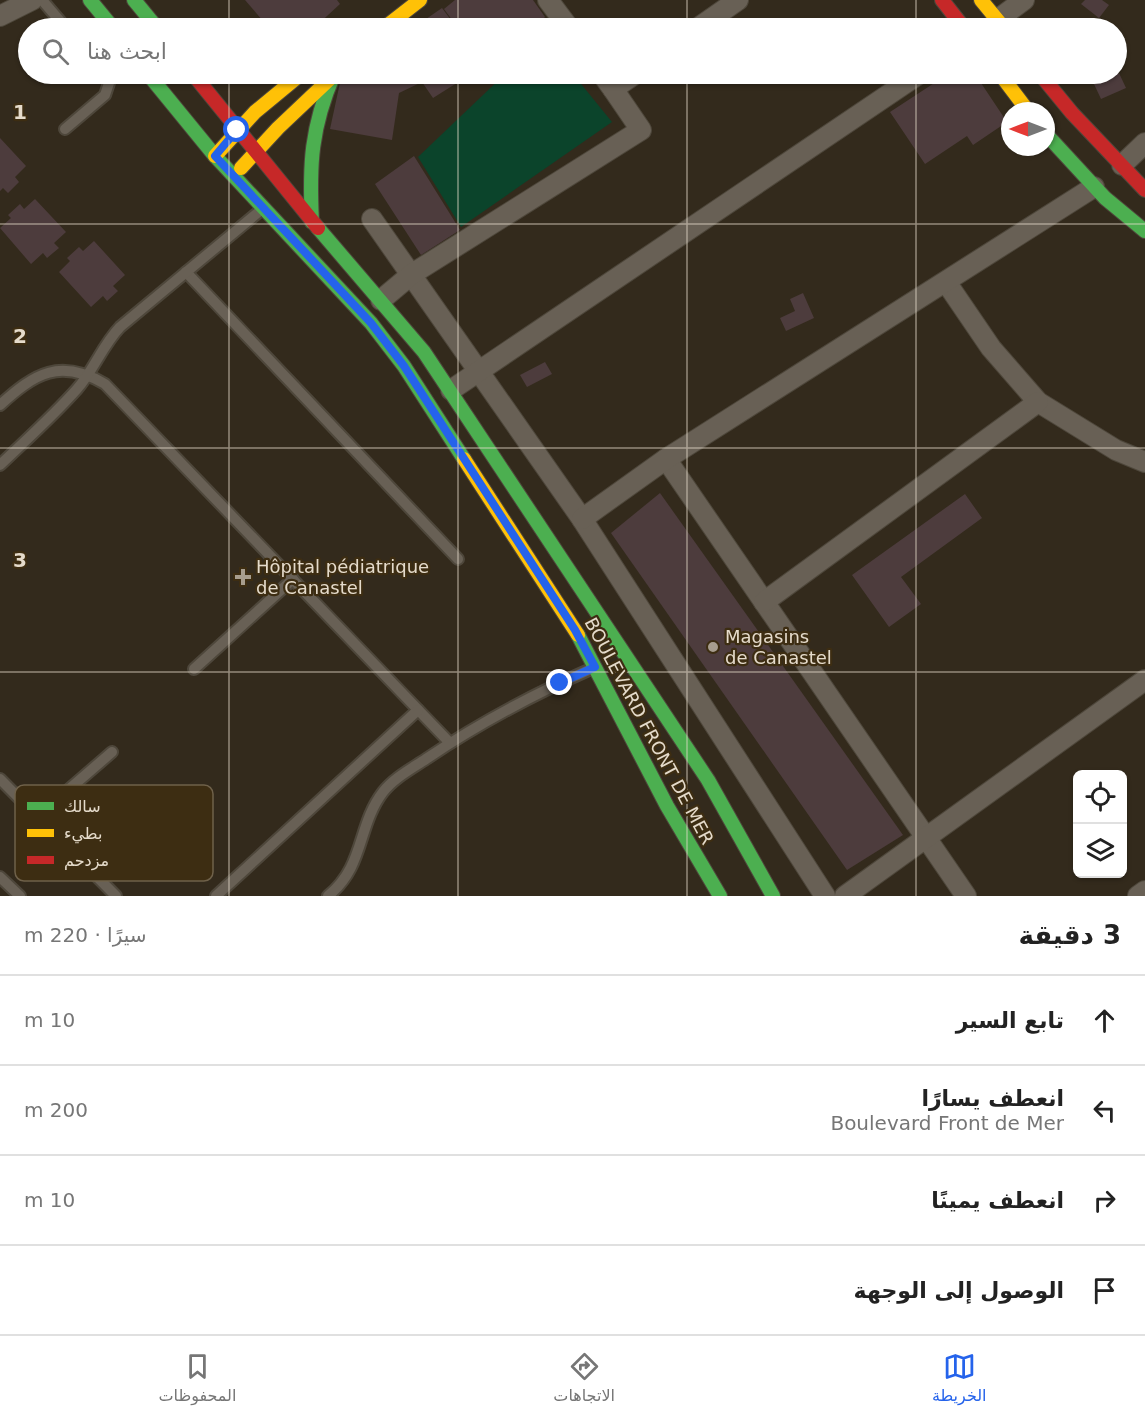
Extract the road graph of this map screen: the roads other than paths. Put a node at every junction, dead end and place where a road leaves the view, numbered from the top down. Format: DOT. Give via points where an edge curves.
graph roads {
  1 [pos="32,0"];
  2 [pos="42,0"];
  3 [pos="90,0"];
  4 [pos="134,0"];
  5 [pos="420,0"];
  6 [pos="548,0"];
  7 [pos="738,0"];
  8 [pos="942,0"];
  9 [pos="981,0"];
  10 [pos="1024,0"];
  11 [pos="0,16"];
  12 [pos="57,18"];
  13 [pos="105,18"];
  14 [pos="149,18"];
  15 [pos="397,18"];
  16 [pos="562,18"];
  17 [pos="712,18"];
  18 [pos="956,18"];
  19 [pos="995,18"];
  20 [pos="1006,18"];
  21 [pos="109,84"];
  22 [pos="156,84"];
  23 [pos="201,84"];
  24 [pos="288,84"];
  25 [pos="324,84"];
  26 [pos="329,84"];
  27 [pos="610,84"];
  28 [pos="904,84"];
  29 [pos="1008,84"];
  30 [pos="1048,84"];
  31 [pos="1021,102"];
  32 [pos="65,129"];
  33 [pos="237,130"];
  34 [pos="1145,143"];
  35 [pos="1055,144"];
  36 [pos="256,152"];
  37 [pos="215,156"];
  38 [pos="1122,165"];
  39 [pos="234,177"];
  40 [pos="1094,187"];
  41 [pos="286,189"];
  42 [pos="1145,190"];
  43 [pos="263,208"];
  44 [pos="372,219"];
  45 [pos="312,222"];
  46 [pos="1145,231"];
  47 [pos="186,272"];
  48 [pos="412,274"];
  49 [pos="946,282"];
  50 [pos="381,300"];
  51 [pos="477,373"];
  52 [pos="89,374"];
  53 [pos="451,390"];
  54 [pos="1038,402"];
  55 [pos="0,405"];
  56 [pos="666,459"];
  57 [pos="1145,462"];
  58 [pos="0,465"];
  59 [pos="582,519"];
  60 [pos="458,559"];
  61 [pos="293,579"];
  62 [pos="764,602"];
  63 [pos="595,667"];
  64 [pos="194,669"];
  65 [pos="1145,680"];
  66 [pos="418,710"];
  67 [pos="450,743"];
  68 [pos="112,752"];
  69 [pos="0,779"];
  70 [pos="74,785"];
  71 [pos="15,794"];
  72 [pos="927,839"];
  73 [pos="0,877"];
  74 [pos="101,881"];
  75 [pos="1145,891"];
  76 [pos="20,896"];
  77 [pos="116,896"];
  78 [pos="216,896"];
  79 [pos="328,896"];
  80 [pos="720,896"];
  81 [pos="773,896"];
  82 [pos="825,896"];
  83 [pos="845,896"];
  84 [pos="966,896"];
  85 [pos="1138,896"];
  1 -- 11 [label="street"];
  2 -- 12 [label="lane"];
  3 -- 13 [label="main road"];
  4 -- 14 [label="main road"];
  5 -- 15 [label="main road"];
  6 -- 16 [label="street"];
  7 -- 17 [label="street"];
  8 -- 18 [label="main road"];
  9 -- 19 [label="main road"];
  10 -- 20 [label="street"];
  21 -- 32 [label="lane" via="105,95"];
  22 -- 37 [label="main road, BOULEVARD FRONT DE MER"];
  23 -- 33 [label="main road"];
  24 -- 33 [label="main road"];
  25 -- 36 [label="main road"];
  26 -- 45 [label="main road" via="311,136"];
  27 -- 48 [label="street" via="641,130"];
  28 -- 51 [label="street"];
  29 -- 31 [label="main road"];
  30 -- 38 [label="main road"];
  33 -- 36 [label="main road"];
  33 -- 37 [label="main road"];
  34 -- 38 [label="street"];
  35 -- 40 [label="main road"];
  36 -- 39 [label="main road"];
  36 -- 41 [label="main road"];
  37 -- 39 [label="main road, BOULEVARD FRONT DE MER"];
  38 -- 42 [label="main road"];
  39 -- 43 [label="main road, BOULEVARD FRONT DE MER"];
  40 -- 46 [label="main road"];
  40 -- 49 [label="street"];
  41 -- 43 [label="main road"];
  41 -- 45 [label="main road"];
  43 -- 47 [label="lane"];
  43 -- 63 [label="main road, BOULEVARD FRONT DE MER" via="371,323 404,366 533,561"];
  44 -- 48 [label="street"];
  45 -- 50 [label="main road"];
  47 -- 52 [label="lane" via="108,339"];
  47 -- 60 [label="lane"];
  48 -- 50 [label="street"];
  48 -- 51 [label="street"];
  49 -- 54 [label="street" via="991,348"];
  49 -- 56 [label="street"];
  50 -- 53 [label="main road"];
  51 -- 53 [label="street"];
  51 -- 59 [label="street"];
  52 -- 55 [label="lane" via="62,370 42,373 24,382"];
  52 -- 58 [label="lane"];
  52 -- 61 [label="lane" via="105,384"];
  53 -- 81 [label="main road" via="708,780"];
  54 -- 57 [label="street" via="1116,450"];
  54 -- 62 [label="street"];
  56 -- 59 [label="street"];
  56 -- 62 [label="street"];
  59 -- 82 [label="street"];
  61 -- 64 [label="lane"];
  61 -- 66 [label="lane"];
  62 -- 72 [label="street"];
  63 -- 67 [label="lane"];
  63 -- 80 [label="main road, BOULEVARD FRONT DE MER" via="667,806"];
  65 -- 72 [label="street"];
  66 -- 67 [label="lane"];
  66 -- 78 [label="lane"];
  67 -- 79 [label="lane" via="394,780 382,793 352,869"];
  68 -- 70 [label="lane"];
  69 -- 71 [label="lane"];
  72 -- 83 [label="street"];
  72 -- 84 [label="street"];
  73 -- 76 [label="lane"];
  74 -- 77 [label="lane"];
  75 -- 85 [label="street"];
}
